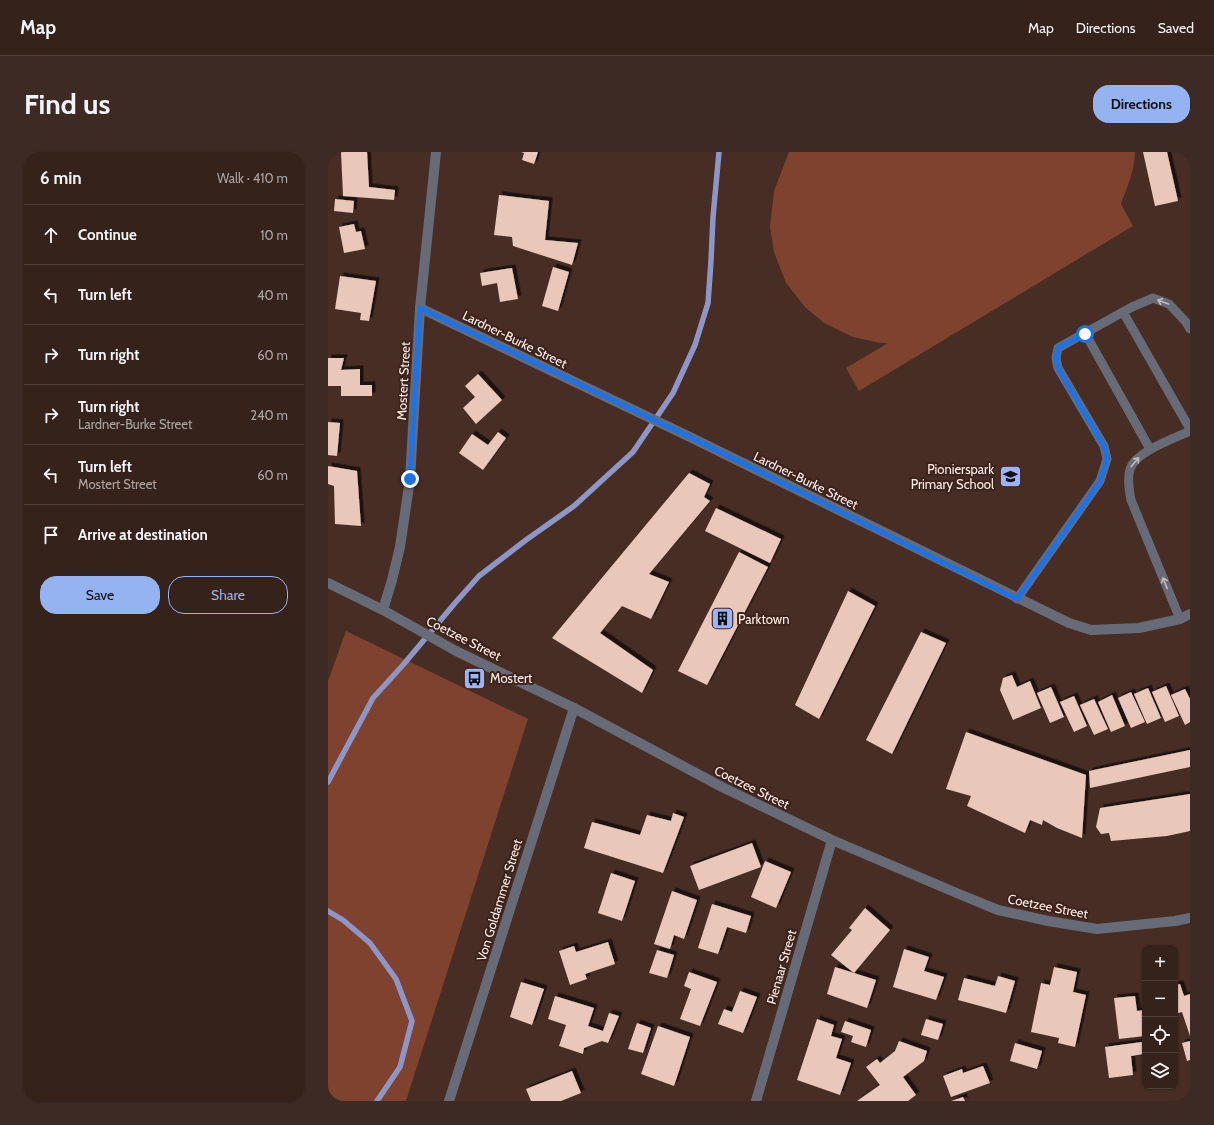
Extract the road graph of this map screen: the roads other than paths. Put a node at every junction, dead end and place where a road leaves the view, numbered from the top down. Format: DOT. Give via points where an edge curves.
graph roads {
  1 [pos="436,152"];
  2 [pos="420,308"];
  3 [pos="1123,312"];
  4 [pos="1190,329"];
  5 [pos="1085,334"];
  6 [pos="1190,430"];
  7 [pos="1150,449"];
  8 [pos="328,583"];
  9 [pos="1017,599"];
  10 [pos="383,610"];
  11 [pos="1190,614"];
  12 [pos="1180,619"];
  13 [pos="574,708"];
  14 [pos="832,840"];
  15 [pos="1190,918"];
  16 [pos="449,1101"];
  17 [pos="756,1101"];
  1 -- 2 [label="street, Mostert Street"];
  2 -- 9 [label="street, Lardner-Burke Street" via="690,437"];
  2 -- 10 [label="street, Mostert Street" via="410,479 400,547"];
  4 -- 3 [label="lane, one-way" via="1169,304 1153,298"];
  3 -- 5 [label="lane"];
  3 -- 6 [label="lane"];
  5 -- 7 [label="lane"];
  5 -- 9 [label="lane" via="1058,348 1056,358 1058,368 1104,446 1107,459 1100,482"];
  6 -- 7 [label="lane"];
  12 -- 7 [label="lane, one-way" via="1131,500 1128,485 1130,468"];
  8 -- 10 [label="street, Coetzee Street"];
  9 -- 12 [label="street, Lardner-Burke Street" via="1069,623 1091,630 1139,628"];
  10 -- 13 [label="street, Coetzee Street" via="456,651"];
  11 -- 12 [label="street, Lardner-Burke Street"];
  13 -- 14 [label="street, Coetzee Street" via="698,775"];
  13 -- 16 [label="street, Von Goldammer Street"];
  14 -- 15 [label="street, Coetzee Street" via="998,910 1048,921 1097,929"];
  14 -- 17 [label="street, Pienaar Street"];
}
